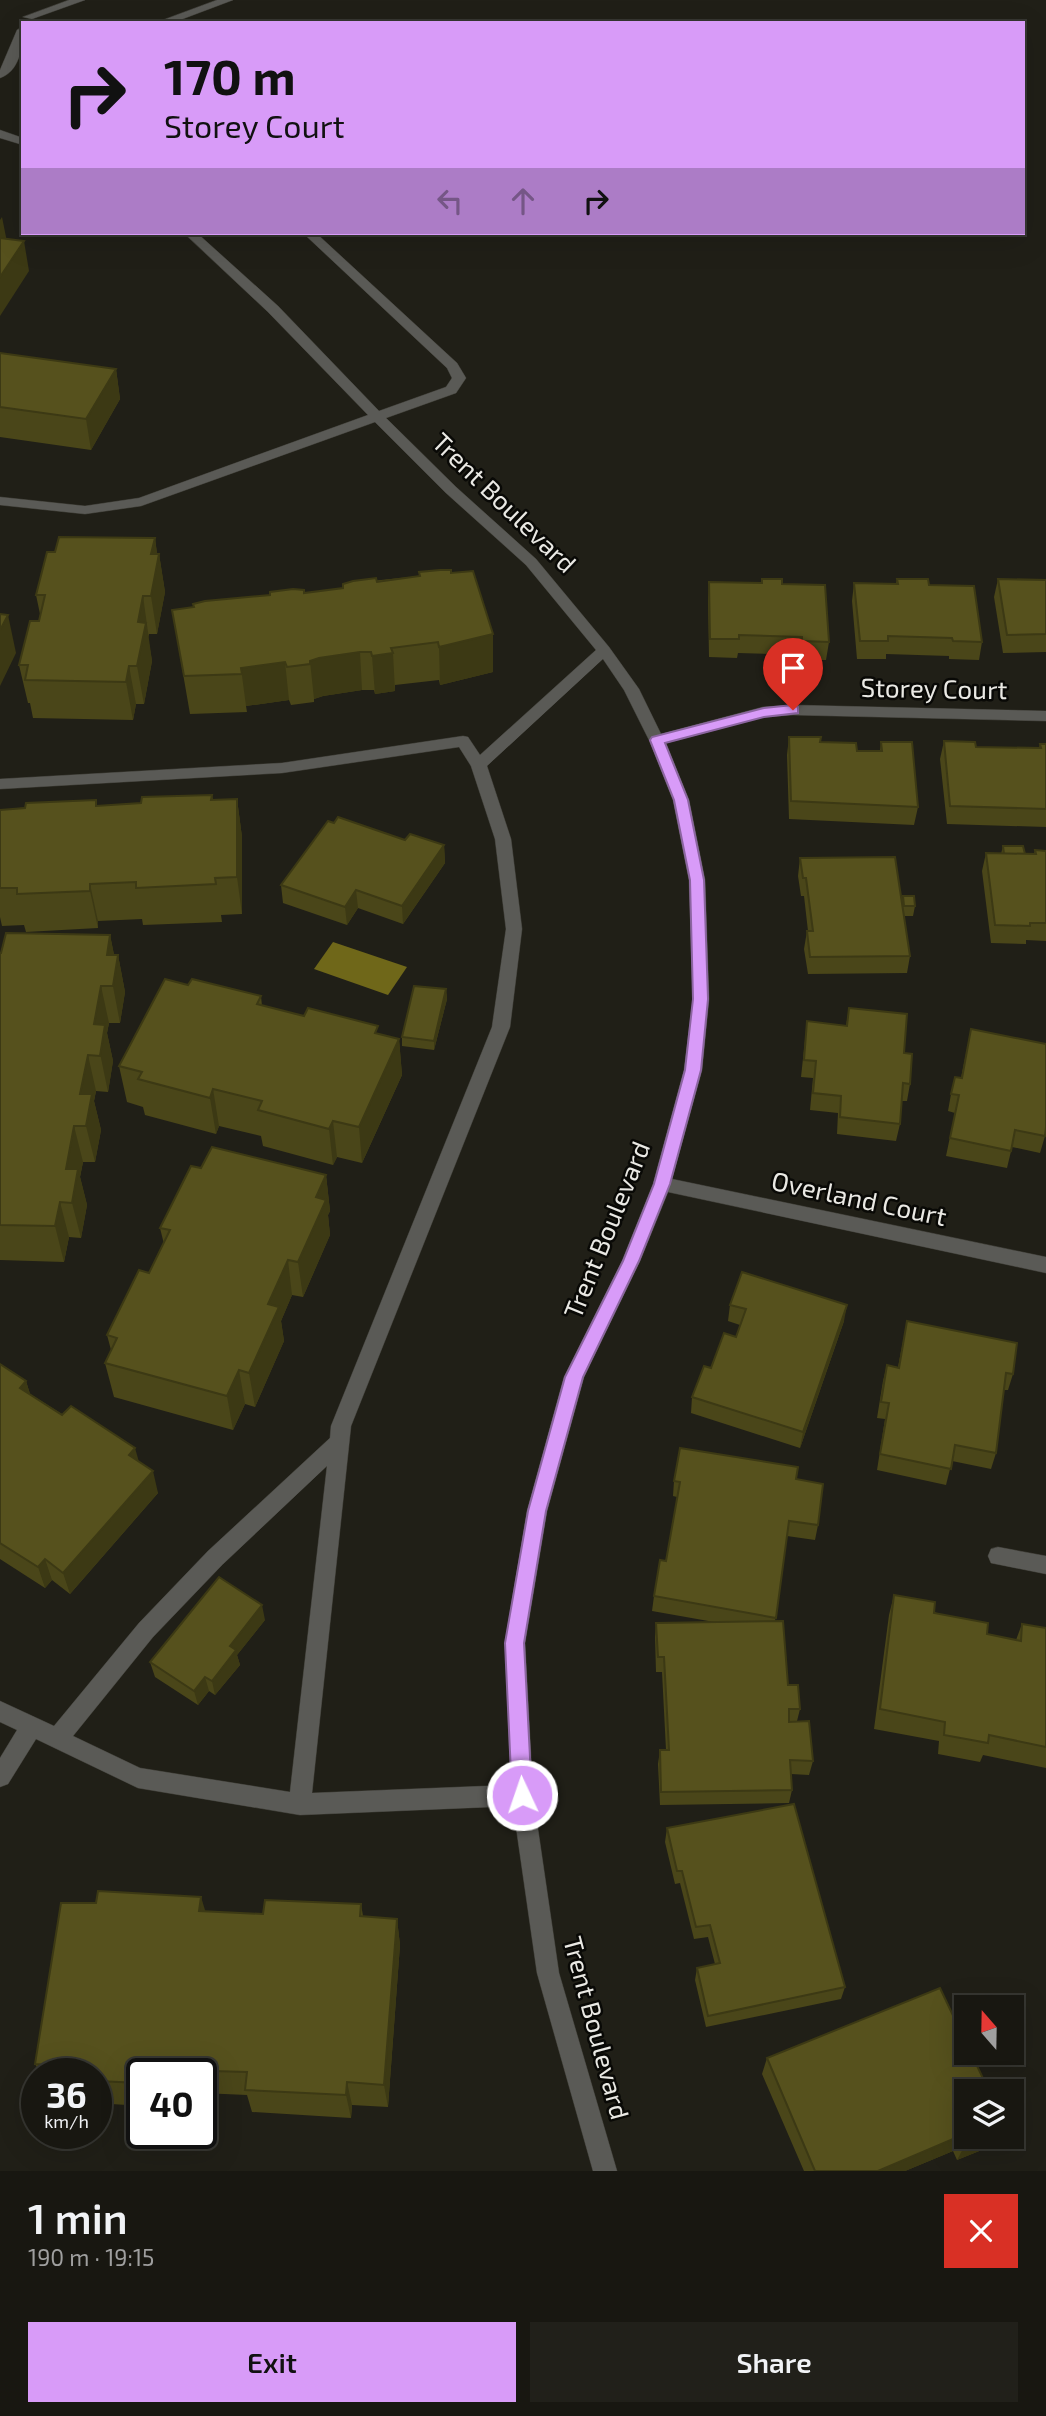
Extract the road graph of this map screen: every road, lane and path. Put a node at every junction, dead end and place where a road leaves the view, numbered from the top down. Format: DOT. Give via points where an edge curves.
graph roads {
  1 [pos="35,0"];
  2 [pos="80,0"];
  3 [pos="228,0"];
  4 [pos="27,20"];
  5 [pos="166,21"];
  6 [pos="21,34"];
  7 [pos="21,66"];
  8 [pos="4,72"];
  9 [pos="0,134"];
  10 [pos="21,141"];
  11 [pos="192,235"];
  12 [pos="311,235"];
  13 [pos="377,417"];
  14 [pos="0,501"];
  15 [pos="604,650"];
  16 [pos="1046,716"];
  17 [pos="657,740"];
  18 [pos="479,765"];
  19 [pos="0,784"];
  20 [pos="662,1184"];
  21 [pos="1046,1265"];
  22 [pos="340,1441"];
  23 [pos="999,1556"];
  24 [pos="1046,1565"];
  25 [pos="0,1711"];
  26 [pos="31,1728"];
  27 [pos="56,1740"];
  28 [pos="0,1777"];
  29 [pos="522,1795"];
  30 [pos="300,1804"];
  31 [pos="605,2171"];
  1 -- 4 [label="street"];
  2 -- 4 [label="street"];
  3 -- 5 [label="street"];
  6 -- 8 [label="street"];
  7 -- 8 [label="street"];
  9 -- 10 [label="street"];
  11 -- 13 [label="street, Trent Boulevard" via="273,309"];
  12 -- 13 [label="street" via="452,366 459,378 451,390"];
  13 -- 14 [label="street" via="141,502 85,510"];
  13 -- 15 [label="street, Trent Boulevard" via="531,562"];
  15 -- 17 [label="street, Trent Boulevard"];
  15 -- 18 [label="street"];
  16 -- 17 [label="street, Storey Court" via="793,710 764,712"];
  17 -- 20 [label="street, Trent Boulevard" via="681,800 697,880 701,999 693,1070"];
  18 -- 19 [label="street" via="463,741 282,768"];
  18 -- 22 [label="street" via="503,839 514,929 501,1027 341,1426"];
  20 -- 21 [label="street, Overland Court"];
  20 -- 29 [label="street, Trent Boulevard" via="631,1261 574,1377 537,1511 515,1643"];
  22 -- 27 [label="street" via="215,1558"];
  22 -- 30 [label="street"];
  23 -- 24 [label="street"];
  25 -- 26 [label="street"];
  26 -- 27 [label="street"];
  26 -- 28 [label="street"];
  27 -- 30 [label="street" via="138,1779"];
  29 -- 30 [label="street"];
  29 -- 31 [label="street, Trent Boulevard" via="548,1973"];
}
